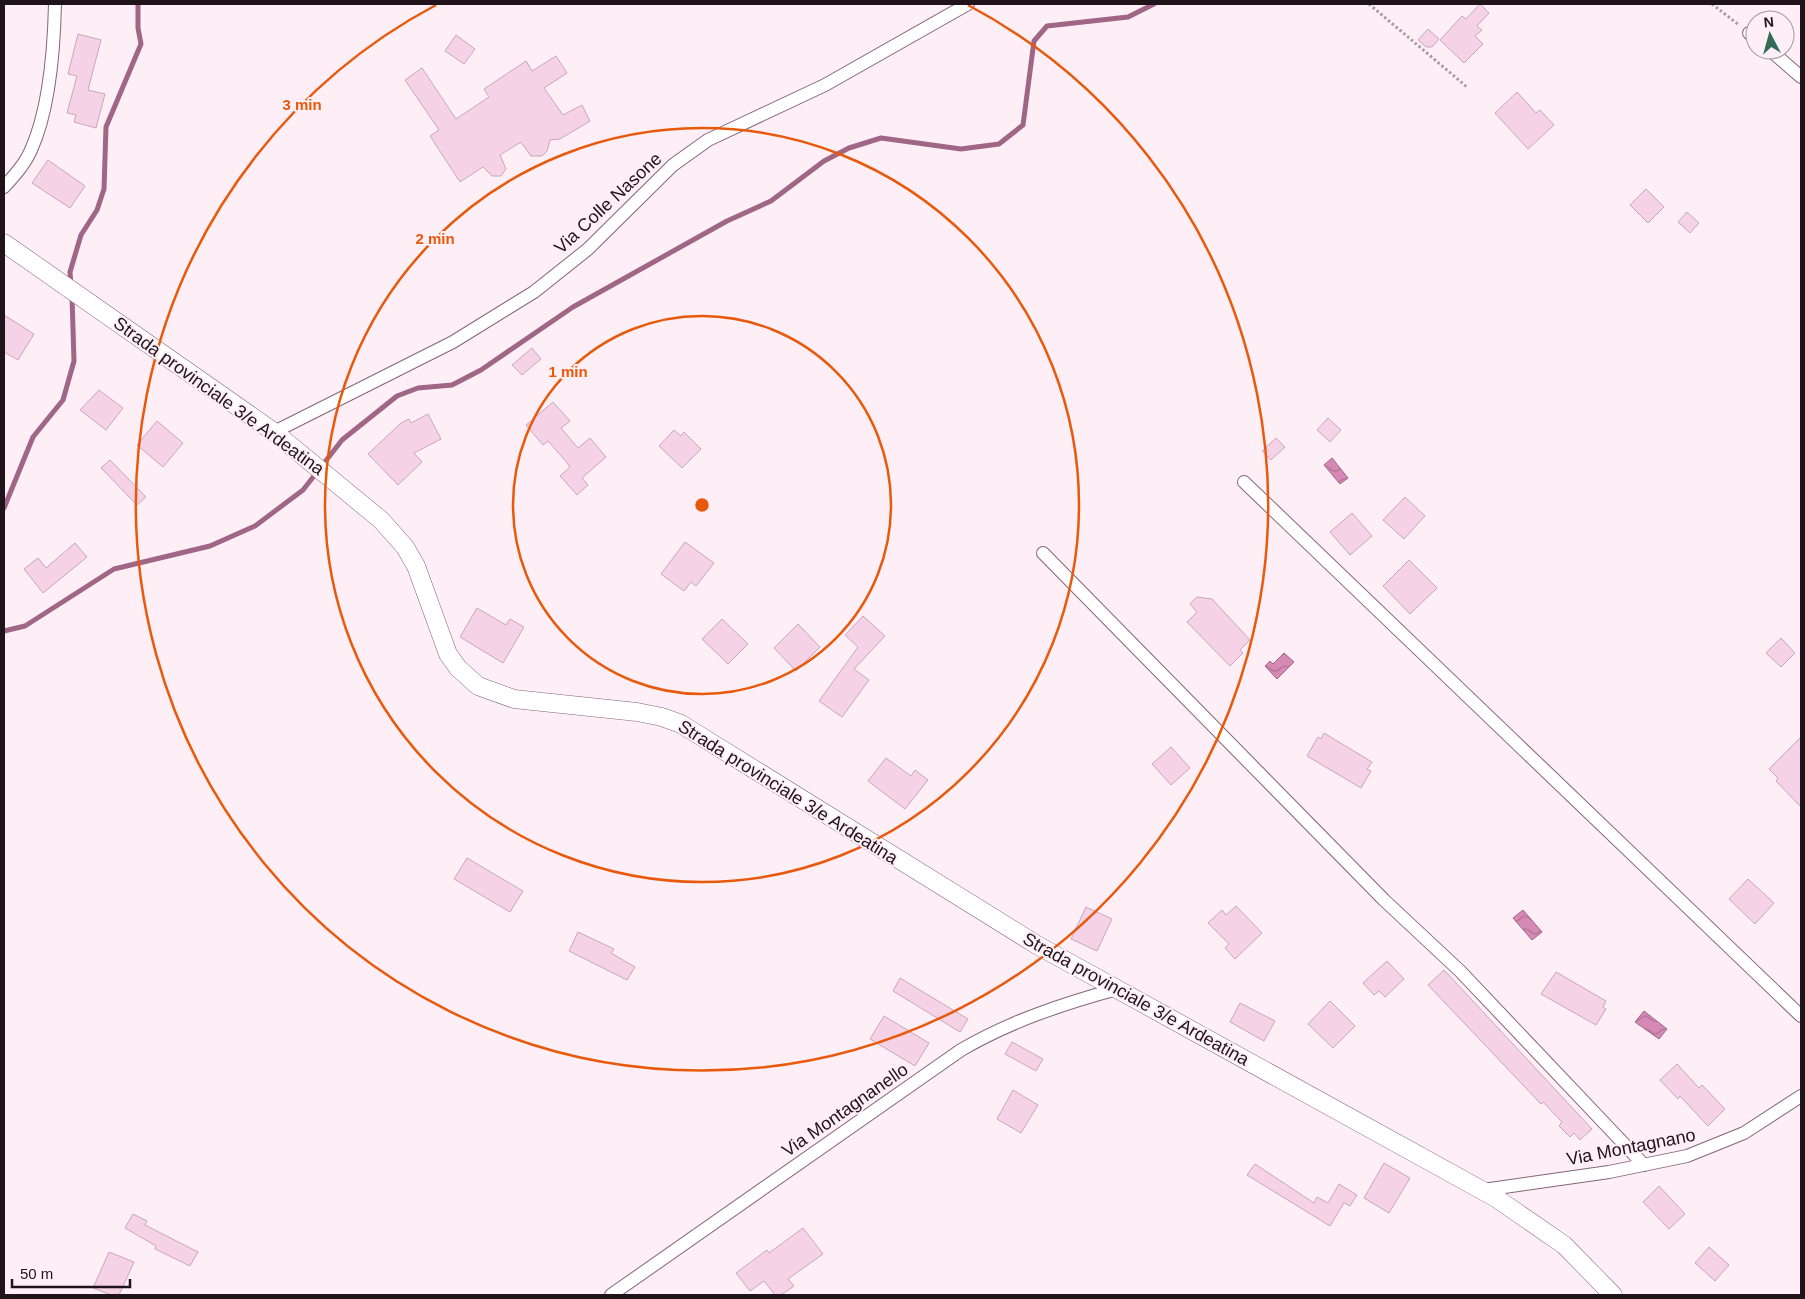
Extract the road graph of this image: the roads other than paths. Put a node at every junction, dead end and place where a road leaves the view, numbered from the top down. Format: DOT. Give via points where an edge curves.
graph roads {
  1 [pos="55,4"];
  2 [pos="968,4"];
  3 [pos="1781,60"];
  4 [pos="1801,77"];
  5 [pos="4,187"];
  6 [pos="4,243"];
  7 [pos="274,432"];
  8 [pos="1244,482"];
  9 [pos="1043,554"];
  10 [pos="1117,989"];
  11 [pos="1801,1016"];
  12 [pos="1801,1096"];
  13 [pos="1644,1165"];
  14 [pos="1483,1190"];
  15 [pos="611,1295"];
  16 [pos="1613,1295"];
  1 -- 5 [label="street" via="50,68 34,142 23,164"];
  2 -- 7 [label="street, Via Colle Nasone" via="825,85 708,140 673,165 588,249 527,297 405,367"];
  3 -- 4 [label="street"];
  6 -- 7 [label="main road, Strada provinciale 3/e Ardeatina"];
  7 -- 10 [label="main road, Strada provinciale 3/e Ardeatina" via="382,520 405,547 420,574 448,654 478,686 514,699 637,712 681,724 960,899"];
  8 -- 11 [label="street"];
  9 -- 13 [label="street" via="1384,900 1460,971"];
  10 -- 14 [label="main road, Strada provinciale 3/e Ardeatina"];
  10 -- 15 [label="street, Via Montagnanello" via="1038,1012 961,1050"];
  12 -- 13 [label="street, Via Montagnano" via="1754,1128 1717,1146"];
  13 -- 14 [label="street, Via Montagnano"];
  14 -- 16 [label="main road, Strada provinciale 3/e Ardeatina" via="1553,1236"];
}
